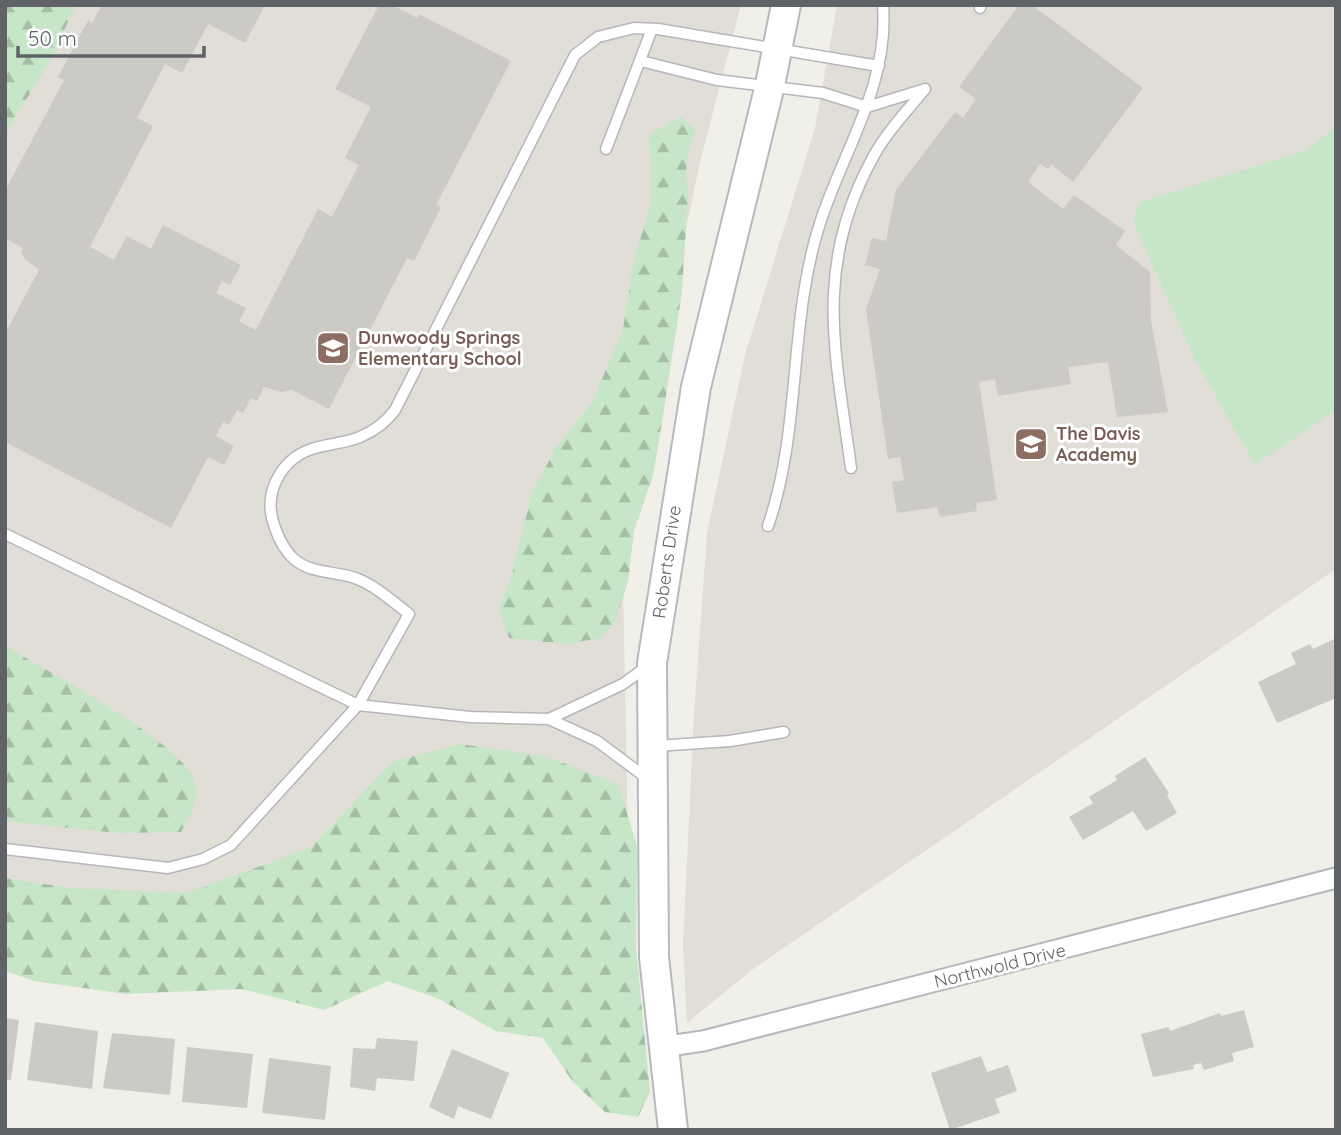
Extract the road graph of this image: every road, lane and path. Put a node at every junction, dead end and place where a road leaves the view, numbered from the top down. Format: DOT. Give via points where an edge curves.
graph roads {
  1 [pos="786,5"];
  2 [pos="883,5"];
  3 [pos="652,29"];
  4 [pos="776,50"];
  5 [pos="640,61"];
  6 [pos="879,66"];
  7 [pos="770,85"];
  8 [pos="867,107"];
  9 [pos="606,149"];
  10 [pos="851,468"];
  11 [pos="768,526"];
  12 [pos="5,534"];
  13 [pos="652,663"];
  14 [pos="358,705"];
  15 [pos="549,719"];
  16 [pos="784,732"];
  17 [pos="652,747"];
  18 [pos="652,782"];
  19 [pos="5,849"];
  20 [pos="1336,878"];
  21 [pos="662,1048"];
  22 [pos="673,1130"];
  1 -- 4 [label="street, Roberts Drive"];
  2 -- 6 [label="lane" via="885,33"];
  3 -- 4 [label="lane"];
  3 -- 5 [label="lane"];
  3 -- 14 [label="lane" via="598,37 575,55 407,389 385,423 359,438 302,454 277,477 270,508 282,545 296,561 325,573 355,578 409,614"];
  4 -- 6 [label="lane"];
  4 -- 7 [label="street, Roberts Drive"];
  5 -- 7 [label="lane" via="717,80"];
  5 -- 9 [label="lane"];
  6 -- 8 [label="lane"];
  7 -- 8 [label="lane" via="823,93"];
  7 -- 13 [label="street, Roberts Drive" via="696,387"];
  8 -- 10 [label="lane" via="925,89 872,159 838,250 832,316"];
  8 -- 11 [label="lane" via="820,224 809,267 782,485"];
  12 -- 14 [label="lane"];
  13 -- 15 [label="lane" via="623,684"];
  13 -- 17 [label="street, Roberts Drive"];
  14 -- 15 [label="lane" via="470,717"];
  14 -- 19 [label="lane" via="231,845 203,859 168,867"];
  15 -- 18 [label="lane" via="597,741"];
  16 -- 17 [label="lane"];
  17 -- 18 [label="street, Roberts Drive"];
  18 -- 21 [label="street, Roberts Drive" via="654,957"];
  20 -- 21 [label="street, Northwold Drive" via="768,1025"];
  21 -- 22 [label="street, Roberts Drive"];
}
